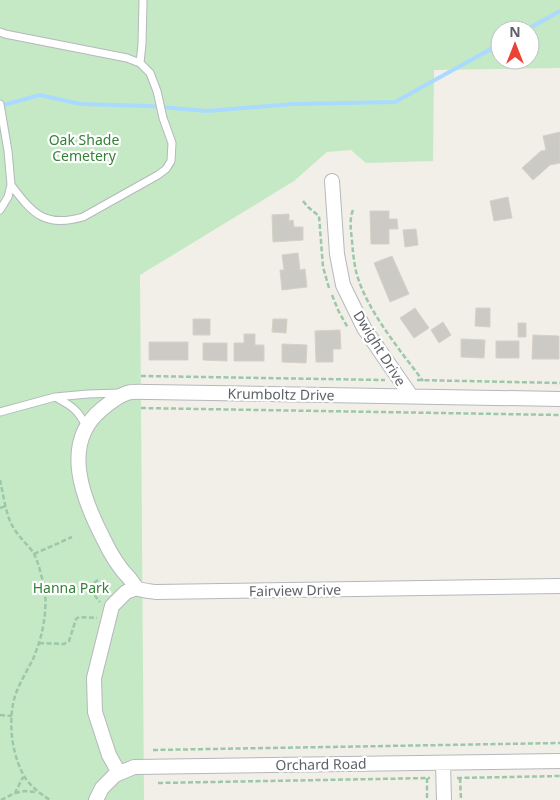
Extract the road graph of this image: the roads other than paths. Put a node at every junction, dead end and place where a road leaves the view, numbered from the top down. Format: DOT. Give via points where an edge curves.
graph roads {
  1 [pos="143,0"];
  2 [pos="0,32"];
  3 [pos="140,63"];
  4 [pos="0,104"];
  5 [pos="332,181"];
  6 [pos="11,184"];
  7 [pos="0,210"];
  8 [pos="127,393"];
  9 [pos="411,396"];
  10 [pos="55,398"];
  11 [pos="560,399"];
  12 [pos="0,412"];
  13 [pos="86,426"];
  14 [pos="560,586"];
  15 [pos="138,588"];
  16 [pos="560,761"];
  17 [pos="443,763"];
  18 [pos="120,773"];
  19 [pos="96,800"];
  20 [pos="444,800"];
  1 -- 3 [label="lane"];
  2 -- 3 [label="lane"];
  3 -- 6 [label="lane" via="150,73 172,143 171,161 166,170 84,217 66,221 48,220 36,214"];
  4 -- 6 [label="lane"];
  5 -- 9 [label="street, Dwight Drive" via="337,254 343,285 364,328"];
  6 -- 7 [label="lane"];
  8 -- 9 [label="street, Krumboltz Drive"];
  8 -- 10 [label="lane"];
  8 -- 13 [label="street, Krumboltz Drive" via="107,404"];
  9 -- 11 [label="street, Krumboltz Drive"];
  10 -- 12 [label="lane"];
  10 -- 13 [label="lane" via="70,405 81,415"];
  13 -- 15 [label="street, Krumboltz Drive" via="78,459 92,516 111,555"];
  14 -- 15 [label="street, Fairview Drive" via="156,592"];
  15 -- 18 [label="street" via="126,592 112,606 94,678 94,712 109,755"];
  16 -- 17 [label="street, Orchard Road"];
  17 -- 18 [label="street, Orchard Road" via="134,767"];
  17 -- 20 [label="street"];
  18 -- 19 [label="street, Orchard Road" via="102,788"];
}
